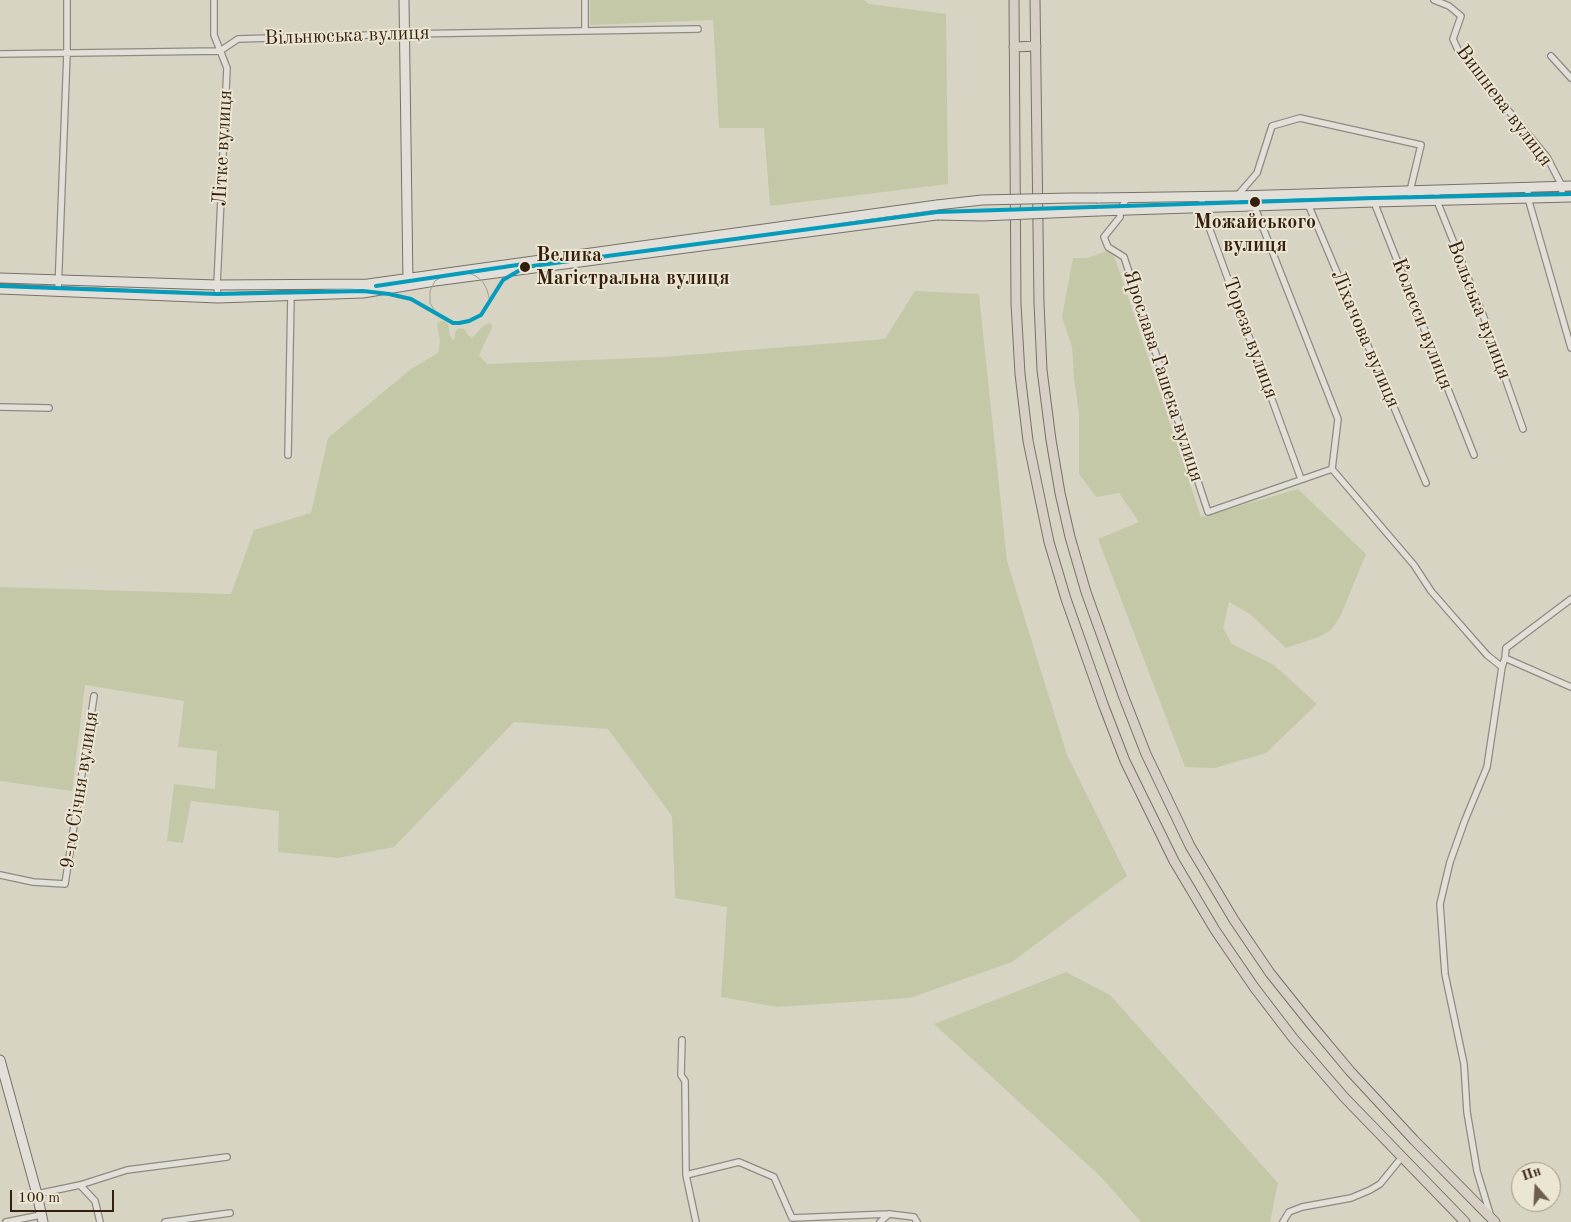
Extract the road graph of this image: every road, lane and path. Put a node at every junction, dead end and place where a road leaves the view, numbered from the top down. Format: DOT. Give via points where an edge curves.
graph roads {
  1 [pos="67,0"];
  2 [pos="214,0"];
  3 [pos="404,0"];
  4 [pos="585,0"];
  5 [pos="1014,0"];
  6 [pos="1036,0"];
  7 [pos="1434,0"];
  8 [pos="698,29"];
  9 [pos="586,31"];
  10 [pos="405,34"];
  11 [pos="1036,46"];
  12 [pos="1014,47"];
  13 [pos="220,51"];
  14 [pos="67,53"];
  15 [pos="0,54"];
  16 [pos="1551,56"];
  17 [pos="1571,78"];
  18 [pos="1566,186"];
  19 [pos="1528,187"];
  20 [pos="1437,190"];
  21 [pos="1375,191"];
  22 [pos="1410,191"];
  23 [pos="1309,193"];
  24 [pos="1255,195"];
  25 [pos="1237,196"];
  26 [pos="1202,197"];
  27 [pos="1127,198"];
  28 [pos="1528,198"];
  29 [pos="1566,198"];
  30 [pos="1410,201"];
  31 [pos="1437,201"];
  32 [pos="1374,202"];
  33 [pos="1308,204"];
  34 [pos="1237,206"];
  35 [pos="1254,206"];
  36 [pos="1202,208"];
  37 [pos="1120,210"];
  38 [pos="0,278"];
  39 [pos="58,280"];
  40 [pos="408,281"];
  41 [pos="217,285"];
  42 [pos="0,289"];
  43 [pos="58,291"];
  44 [pos="291,295"];
  45 [pos="218,298"];
  46 [pos="1571,348"];
  47 [pos="0,407"];
  48 [pos="49,408"];
  49 [pos="1523,429"];
  50 [pos="288,455"];
  51 [pos="1474,456"];
  52 [pos="1332,469"];
  53 [pos="1301,480"];
  54 [pos="1426,483"];
  55 [pos="1571,599"];
  56 [pos="1506,658"];
  57 [pos="1502,667"];
  58 [pos="1571,687"];
  59 [pos="94,696"];
  60 [pos="0,876"];
  61 [pos="682,1040"];
  62 [pos="0,1060"];
  63 [pos="227,1157"];
  64 [pos="1402,1157"];
  65 [pos="686,1175"];
  66 [pos="80,1185"];
  67 [pos="37,1194"];
  68 [pos="230,1213"];
  69 [pos="889,1214"];
  70 [pos="42,1218"];
  71 [pos="1493,1220"];
  72 [pos="6,1222"];
  73 [pos="100,1222"];
  74 [pos="165,1222"];
  75 [pos="696,1222"];
  76 [pos="880,1222"];
  77 [pos="917,1222"];
  78 [pos="1284,1222"];
  79 [pos="1465,1222"];
  1 -- 14 [label="street"];
  2 -- 13 [label="street, Літке вулиця" via="214,35"];
  3 -- 10 [label="main road"];
  4 -- 9 [label="street"];
  5 -- 12 [label="main road"];
  6 -- 11 [label="main road"];
  7 -- 18 [label="street, Вишнева вулиця" via="1461,16 1454,39 1458,50 1547,157"];
  8 -- 9 [label="street, Вільнюська вулиця"];
  9 -- 10 [label="street, Вільнюська вулиця"];
  10 -- 13 [label="street, Вільнюська вулиця" via="238,40"];
  10 -- 40 [label="main road"];
  11 -- 12 [label="main road"];
  11 -- 71 [label="main road" via="1039,303 1042,370 1051,440 1070,537 1122,695 1190,846 1234,920 1270,972 1350,1070"];
  12 -- 64 [label="main road" via="1016,304 1028,441 1049,542 1102,704 1148,809 1215,930 1293,1038"];
  13 -- 14 [label="street, Вільнюська вулиця"];
  13 -- 41 [label="street, Літке вулиця" via="227,68"];
  14 -- 15 [label="street, Вільнюська вулиця"];
  14 -- 39 [label="street"];
  16 -- 17 [label="street"];
  18 -- 19 [label="main road"];
  18 -- 29 [label="street, Вишнева вулиця"];
  19 -- 20 [label="main road"];
  19 -- 28 [label="street"];
  20 -- 22 [label="main road"];
  20 -- 31 [label="street, Вольська вулиця"];
  21 -- 22 [label="main road"];
  21 -- 23 [label="main road"];
  21 -- 32 [label="street, Колесси вулиця"];
  22 -- 25 [label="street" via="1421,145 1300,118 1272,126 1257,173"];
  22 -- 30 [label="street"];
  23 -- 24 [label="main road"];
  23 -- 33 [label="street, Ліхачова вулиця"];
  24 -- 25 [label="main road"];
  24 -- 35 [label="street"];
  25 -- 26 [label="main road"];
  25 -- 34 [label="street"];
  26 -- 27 [label="main road"];
  26 -- 36 [label="street, Тореза вулиця"];
  27 -- 37 [label="street, Ярослава Гашека вулиця"];
  27 -- 40 [label="main road, bridge" via="982,200 938,205"];
  28 -- 29 [label="main road"];
  28 -- 31 [label="main road"];
  28 -- 46 [label="street"];
  30 -- 31 [label="main road"];
  30 -- 32 [label="main road"];
  31 -- 49 [label="street, Вольська вулиця" via="1483,315"];
  32 -- 33 [label="main road"];
  32 -- 51 [label="street, Колесси вулиця"];
  33 -- 35 [label="main road"];
  33 -- 54 [label="street, Ліхачова вулиця"];
  34 -- 35 [label="main road"];
  34 -- 36 [label="main road"];
  35 -- 52 [label="street" via="1338,419"];
  36 -- 37 [label="main road"];
  36 -- 53 [label="street, Тореза вулиця"];
  37 -- 40 [label="main road, bridge" via="937,215"];
  37 -- 53 [label="street, Ярослава Гашека вулиця" via="1120,217 1104,238 1108,248 1124,257 1208,512"];
  38 -- 39 [label="main road"];
  39 -- 41 [label="main road"];
  39 -- 43 [label="street"];
  40 -- 41 [label="main road"];
  40 -- 44 [label="main road" via="363,293"];
  41 -- 45 [label="street, Літке вулиця"];
  42 -- 43 [label="main road"];
  43 -- 45 [label="main road"];
  44 -- 45 [label="main road"];
  44 -- 50 [label="street"];
  47 -- 48 [label="street"];
  52 -- 53 [label="street"];
  52 -- 57 [label="street" via="1414,565 1431,591 1487,655"];
  55 -- 56 [label="street" via="1506,648"];
  56 -- 57 [label="street"];
  56 -- 58 [label="street"];
  57 -- 71 [label="street" via="1488,767 1464,820 1440,904 1445,974 1464,1064 1467,1112 1477,1171"];
  59 -- 60 [label="street, 9-го Січня вулиця" via="65,884"];
  61 -- 65 [label="street"];
  62 -- 67 [label="main road"];
  63 -- 66 [label="street" via="126,1170"];
  64 -- 78 [label="street" via="1380,1184 1370,1190 1351,1198 1289,1212"];
  64 -- 79 [label="main road"];
  65 -- 69 [label="street" via="739,1162 774,1177 792,1218"];
  65 -- 75 [label="street"];
  66 -- 67 [label="street"];
  66 -- 73 [label="street" via="95,1201"];
  67 -- 70 [label="main road"];
  68 -- 74 [label="street"];
  69 -- 76 [label="street"];
  69 -- 77 [label="street" via="914,1217"];
  70 -- 72 [label="street"];
}
